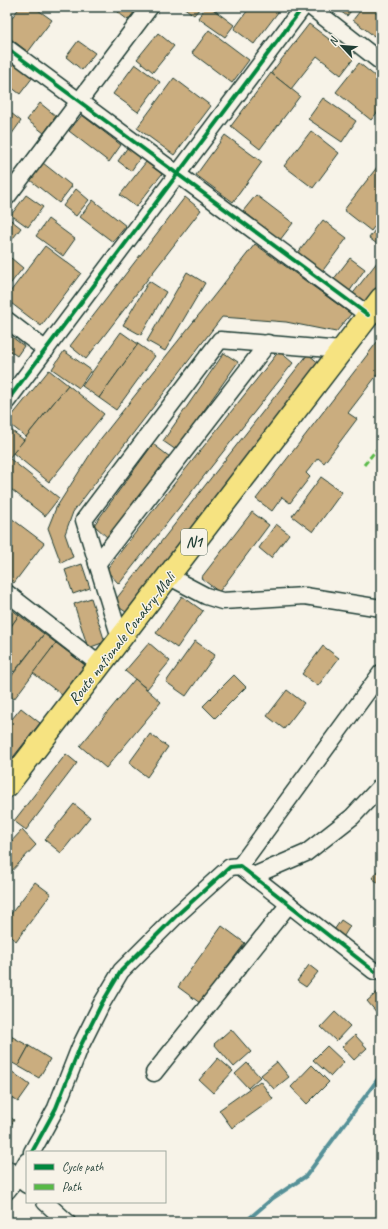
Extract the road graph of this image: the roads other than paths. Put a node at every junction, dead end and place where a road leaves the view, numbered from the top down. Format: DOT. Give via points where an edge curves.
graph roads {
  1 [pos="150,7"];
  2 [pos="303,7"];
  3 [pos="311,7"];
  4 [pos="7,48"];
  5 [pos="381,62"];
  6 [pos="79,102"];
  7 [pos="178,174"];
  8 [pos="7,198"];
  9 [pos="375,307"];
  10 [pos="7,320"];
  11 [pos="268,344"];
  12 [pos="46,350"];
  13 [pos="342,350"];
  14 [pos="7,401"];
  15 [pos="97,564"];
  16 [pos="168,576"];
  17 [pos="7,593"];
  18 [pos="381,608"];
  19 [pos="120,638"];
  20 [pos="100,665"];
  21 [pos="381,673"];
  22 [pos="7,786"];
  23 [pos="381,786"];
  24 [pos="240,866"];
  25 [pos="253,876"];
  26 [pos="289,904"];
  27 [pos="374,971"];
  28 [pos="154,1073"];
  29 [pos="33,1151"];
  30 [pos="26,1163"];
  31 [pos="17,1177"];
  32 [pos="7,1191"];
  33 [pos="46,1203"];
  34 [pos="67,1222"];
  1 -- 6 [label="street"];
  2 -- 7 [label="street"];
  3 -- 5 [label="street"];
  4 -- 6 [label="street"];
  6 -- 7 [label="street"];
  6 -- 8 [label="street"];
  7 -- 9 [label="street"];
  7 -- 12 [label="street"];
  9 -- 13 [label="highway, Route nationale Conakry-Mali / N1"];
  10 -- 12 [label="street"];
  11 -- 13 [label="street"];
  11 -- 15 [label="street"];
  11 -- 15 [label="street" via="220,340 84,520"];
  12 -- 14 [label="street"];
  13 -- 16 [label="highway, Route nationale Conakry-Mali / N1"];
  15 -- 19 [label="street"];
  16 -- 18 [label="street" via="206,596 222,601 305,596"];
  16 -- 19 [label="highway, Route nationale Conakry-Mali / N1"];
  17 -- 20 [label="street"];
  19 -- 20 [label="highway, Route nationale Conakry-Mali / N1"];
  20 -- 22 [label="highway, Route nationale Conakry-Mali / N1"];
  21 -- 24 [label="street"];
  23 -- 25 [label="street" via="352,817 306,853"];
  24 -- 25 [label="street"];
  24 -- 29 [label="street" via="230,867 177,914 121,971 102,1002 80,1047 56,1108"];
  25 -- 26 [label="street"];
  26 -- 27 [label="street"];
  26 -- 28 [label="street"];
  30 -- 31 [label="street"];
  31 -- 32 [label="street"];
  33 -- 34 [label="street"];
}
